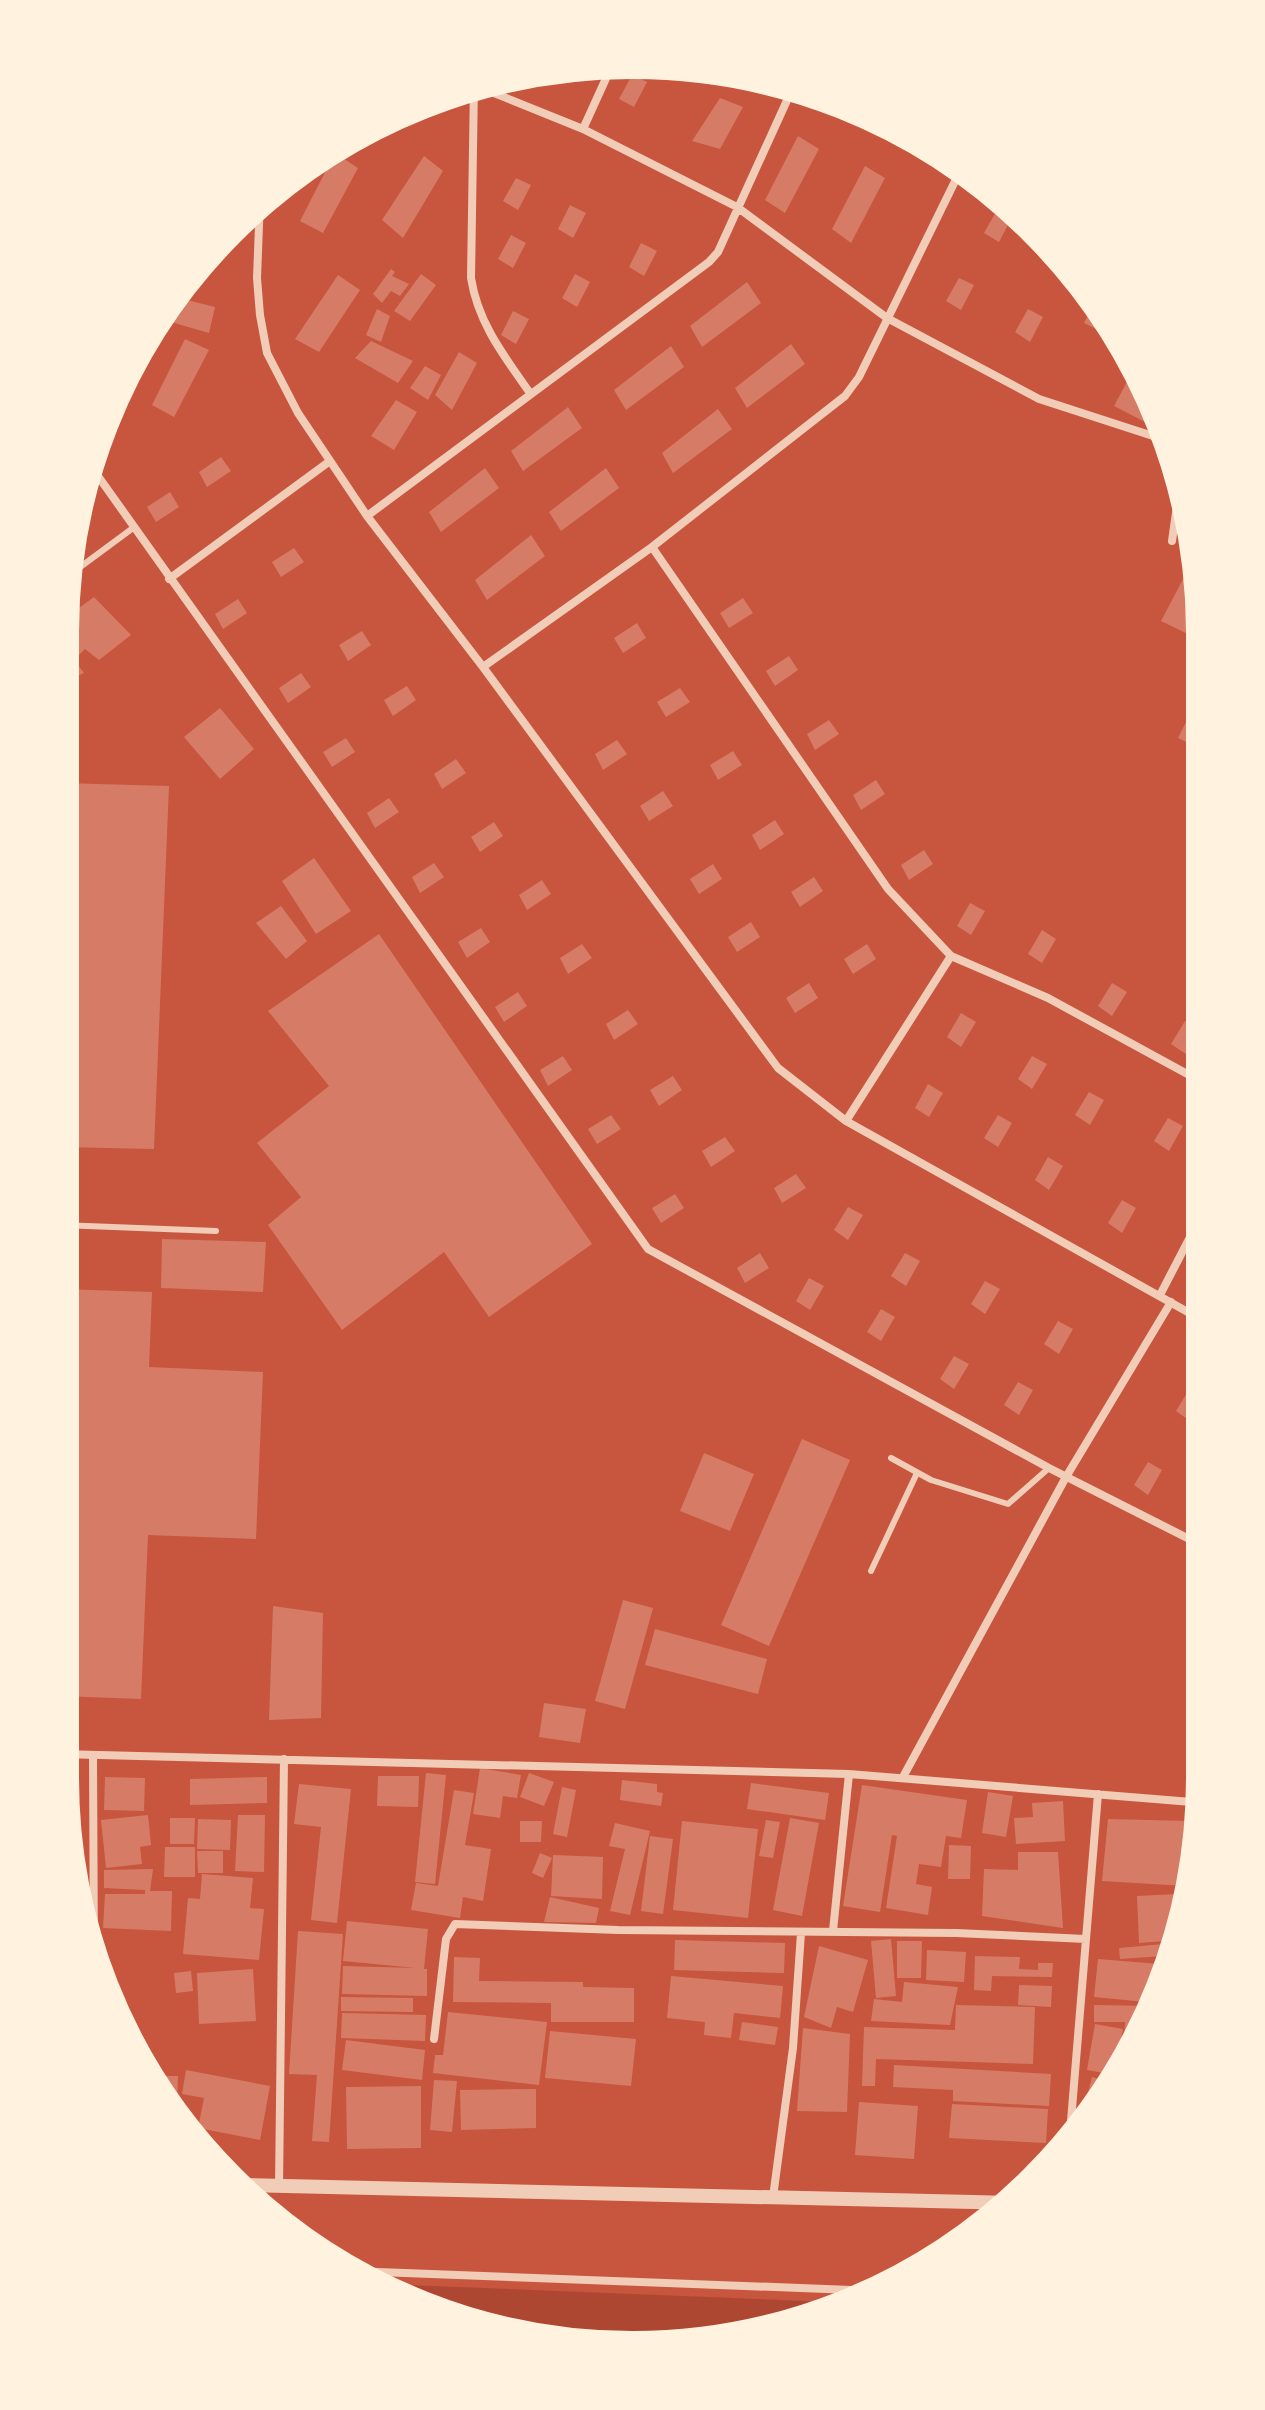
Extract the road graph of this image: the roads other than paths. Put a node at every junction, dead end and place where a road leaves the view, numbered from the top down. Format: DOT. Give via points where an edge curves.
graph roads {
  1 [pos="608,75"];
  2 [pos="493,92"];
  3 [pos="474,97"];
  4 [pos="789,97"];
  5 [pos="583,129"];
  6 [pos="957,178"];
  7 [pos="737,207"];
  8 [pos="259,218"];
  9 [pos="887,318"];
  10 [pos="530,393"];
  11 [pos="1155,438"];
  12 [pos="330,461"];
  13 [pos="97,475"];
  14 [pos="1177,509"];
  15 [pos="367,516"];
  16 [pos="133,528"];
  17 [pos="1172,541"];
  18 [pos="652,547"];
  19 [pos="78,569"];
  20 [pos="169,579"];
  21 [pos="483,667"];
  22 [pos="951,956"];
  23 [pos="1191,1076"];
  24 [pos="846,1121"];
  25 [pos="74,1226"];
  26 [pos="216,1231"];
  27 [pos="1191,1235"];
  28 [pos="1160,1295"];
  29 [pos="1171,1302"];
  30 [pos="1191,1314"];
  31 [pos="891,1458"];
  32 [pos="1049,1468"];
  33 [pos="917,1473"];
  34 [pos="1066,1477"];
  35 [pos="1191,1540"];
  36 [pos="871,1571"];
  37 [pos="74,1754"];
  38 [pos="93,1755"];
  39 [pos="284,1759"];
  40 [pos="849,1774"];
  41 [pos="903,1777"];
  42 [pos="1098,1794"];
  43 [pos="1190,1802"];
  44 [pos="94,1925"];
  45 [pos="833,1931"];
  46 [pos="801,1933"];
  47 [pos="1086,1939"];
  48 [pos="434,2039"];
  49 [pos="1071,2123"];
  50 [pos="252,2186"];
  51 [pos="279,2188"];
  52 [pos="773,2197"];
  53 [pos="994,2202"];
  54 [pos="373,2272"];
  55 [pos="853,2290"];
  1 -- 5 [label="street"];
  2 -- 5 [label="street"];
  3 -- 10 [label="street" via="475,304"];
  4 -- 7 [label="street"];
  5 -- 7 [label="street"];
  6 -- 9 [label="street"];
  7 -- 9 [label="street"];
  7 -- 10 [label="street" via="709,262"];
  8 -- 12 [label="street" via="257,278 267,353"];
  9 -- 11 [label="street" via="1039,399"];
  9 -- 18 [label="street" via="845,396"];
  10 -- 15 [label="street"];
  12 -- 15 [label="street"];
  12 -- 20 [label="street"];
  13 -- 16 [label="street"];
  14 -- 17 [label="street"];
  15 -- 21 [label="street"];
  16 -- 19 [label="lane"];
  16 -- 20 [label="street"];
  18 -- 21 [label="street"];
  18 -- 22 [label="street" via="888,889"];
  20 -- 32 [label="street" via="648,1249"];
  21 -- 24 [label="street" via="778,1068"];
  22 -- 23 [label="street" via="1048,998"];
  22 -- 24 [label="street"];
  24 -- 28 [label="street"];
  25 -- 26 [label="lane"];
  27 -- 28 [label="street"];
  28 -- 29 [label="street"];
  29 -- 30 [label="street"];
  29 -- 34 [label="street"];
  31 -- 33 [label="lane"];
  32 -- 33 [label="lane" via="1008,1504"];
  32 -- 34 [label="street"];
  33 -- 36 [label="lane"];
  34 -- 35 [label="street"];
  34 -- 41 [label="street"];
  37 -- 38 [label="street"];
  38 -- 39 [label="street"];
  38 -- 44 [label="street"];
  39 -- 40 [label="street"];
  39 -- 51 [label="street"];
  40 -- 41 [label="street"];
  40 -- 45 [label="street"];
  41 -- 42 [label="street"];
  42 -- 43 [label="street"];
  42 -- 47 [label="street"];
  45 -- 46 [label="street"];
  45 -- 47 [label="street"];
  46 -- 48 [label="street" via="455,1924 446,1939"];
  46 -- 52 [label="street" via="793,2048"];
  47 -- 49 [label="street"];
  50 -- 51 [label="street"];
  51 -- 52 [label="street"];
  52 -- 53 [label="street"];
  54 -- 55 [label="street"];
}
